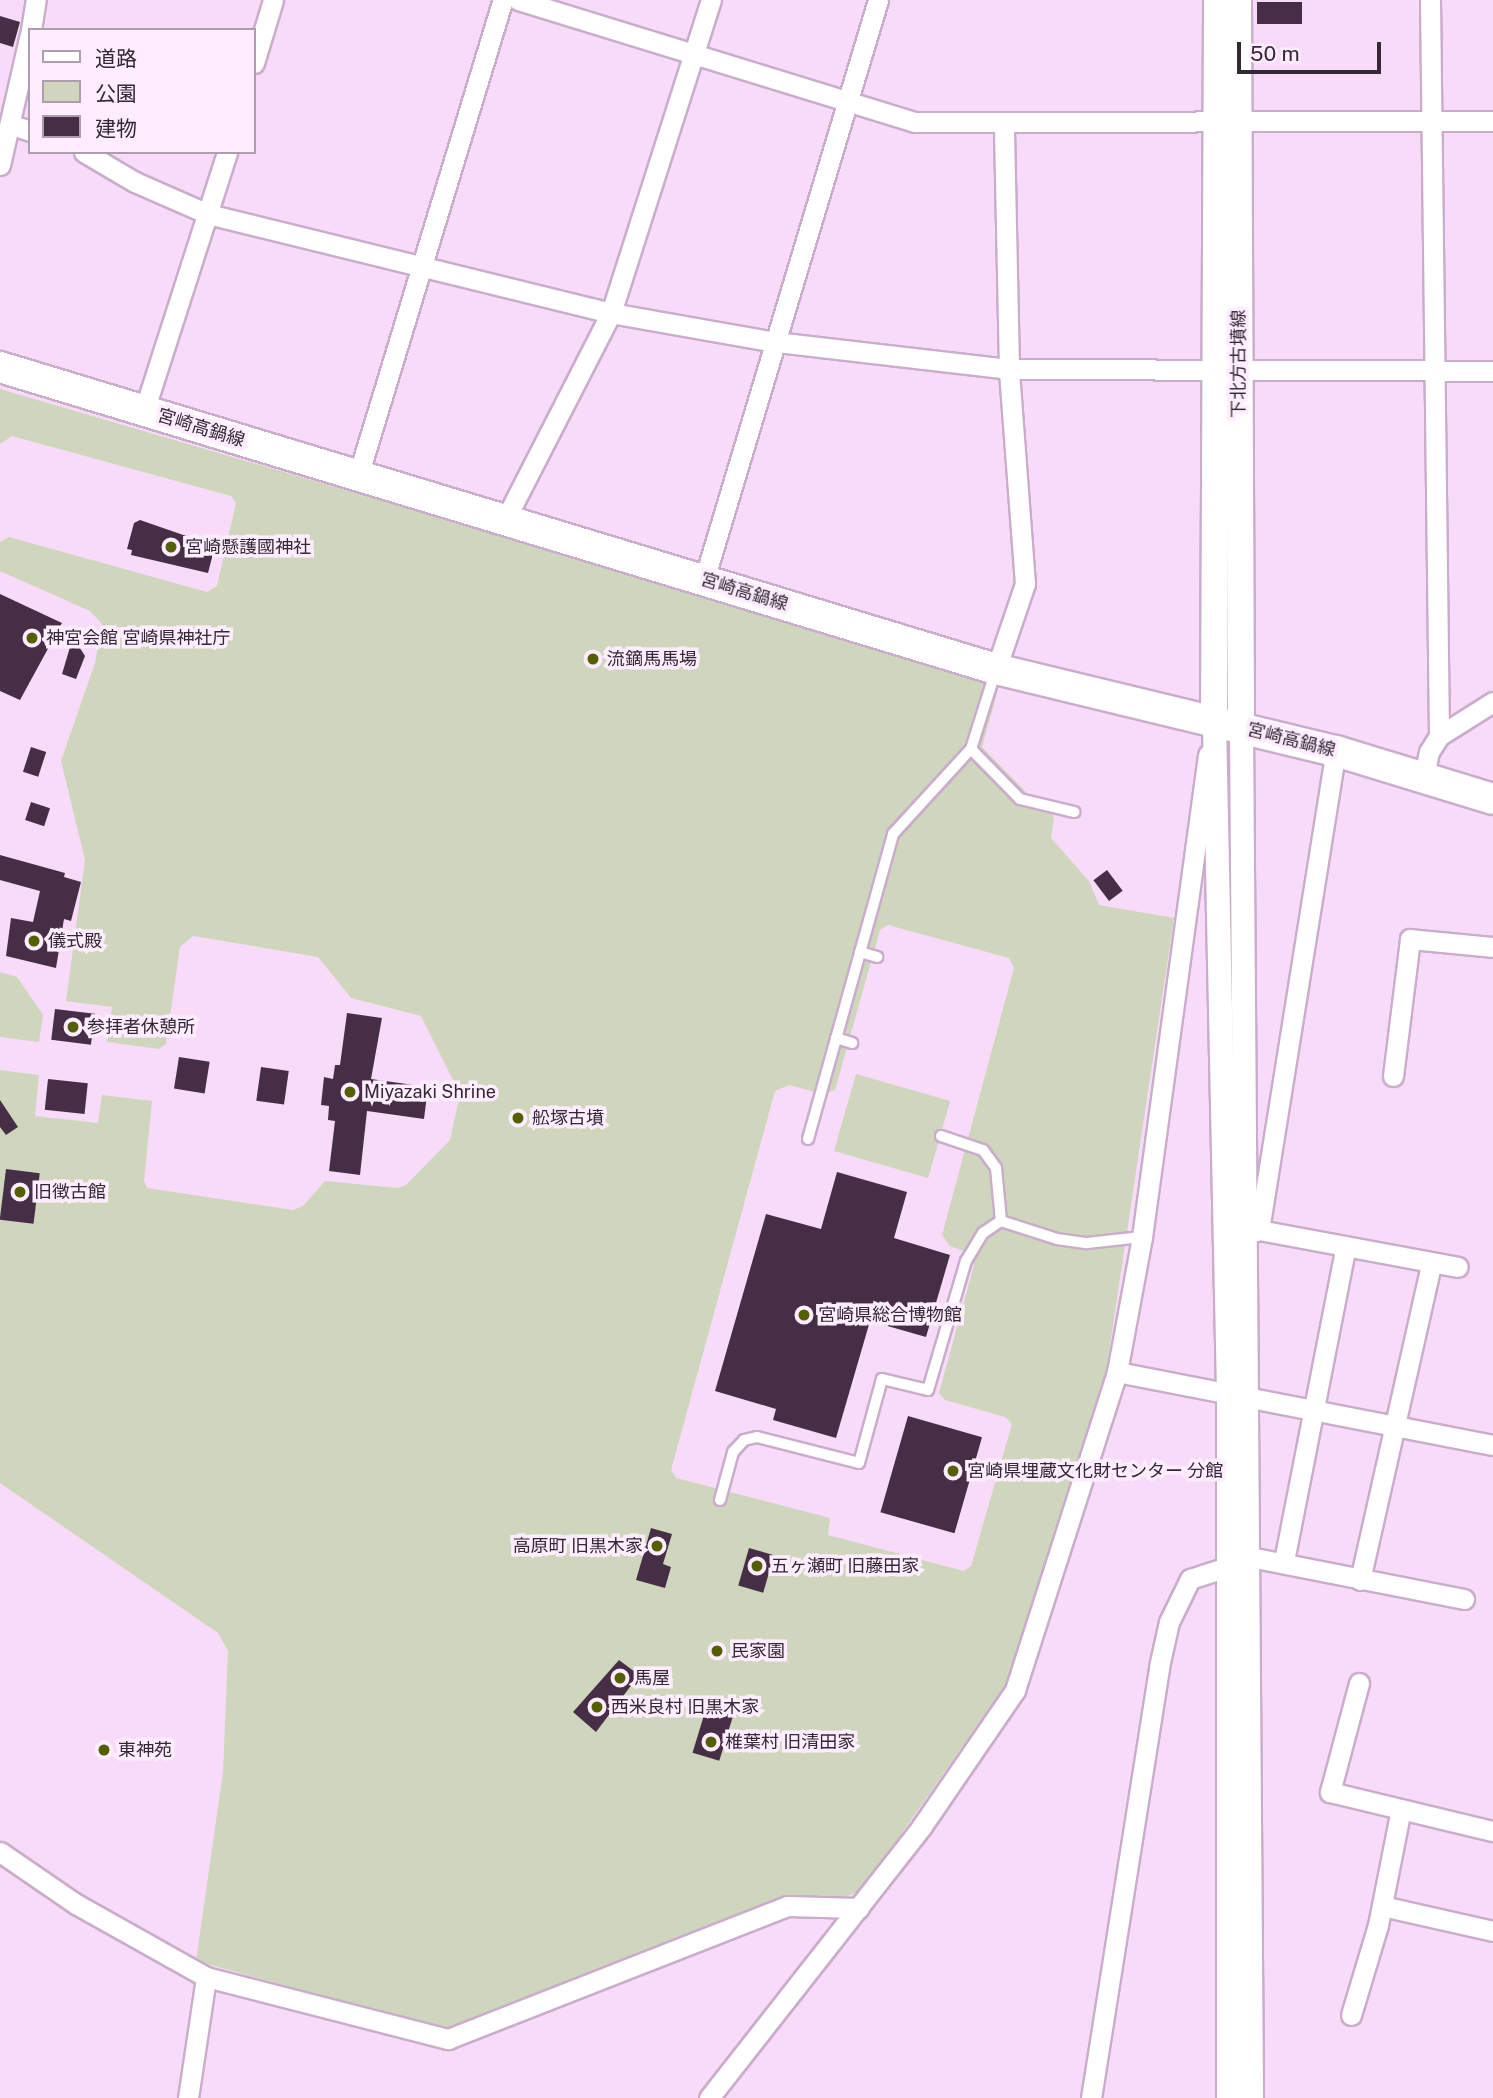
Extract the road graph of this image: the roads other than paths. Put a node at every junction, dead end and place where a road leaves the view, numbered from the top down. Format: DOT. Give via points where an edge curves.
graph roads {
  1 [pos="36,0"];
  2 [pos="273,0"];
  3 [pos="503,0"];
  4 [pos="518,0"];
  5 [pos="711,0"];
  6 [pos="878,0"];
  7 [pos="1217,0"];
  8 [pos="1238,0"];
  9 [pos="1430,0"];
  10 [pos="31,28"];
  11 [pos="28,53"];
  12 [pos="256,56"];
  13 [pos="694,56"];
  14 [pos="848,102"];
  15 [pos="1432,121"];
  16 [pos="1493,121"];
  17 [pos="1004,122"];
  18 [pos="1227,122"];
  19 [pos="21,128"];
  20 [pos="87,154"];
  21 [pos="226,154"];
  22 [pos="0,165"];
  23 [pos="208,214"];
  24 [pos="425,265"];
  25 [pos="611,313"];
  26 [pos="776,342"];
  27 [pos="0,367"];
  28 [pos="1009,369"];
  29 [pos="1226,371"];
  30 [pos="1435,371"];
  31 [pos="1493,372"];
  32 [pos="144,411"];
  33 [pos="358,476"];
  34 [pos="505,520"];
  35 [pos="704,580"];
  36 [pos="996,669"];
  37 [pos="1493,702"];
  38 [pos="1227,725"];
  39 [pos="1439,736"];
  40 [pos="971,749"];
  41 [pos="1336,751"];
  42 [pos="1424,776"];
  43 [pos="1493,799"];
  44 [pos="1074,812"];
  45 [pos="1493,947"];
  46 [pos="860,952"];
  47 [pos="877,957"];
  48 [pos="836,1038"];
  49 [pos="852,1043"];
  50 [pos="1393,1076"];
  51 [pos="940,1136"];
  52 [pos="808,1139"];
  53 [pos="1001,1221"];
  54 [pos="1252,1232"];
  55 [pos="1142,1237"];
  56 [pos="1346,1246"];
  57 [pos="1431,1264"];
  58 [pos="1458,1267"];
  59 [pos="1117,1372"];
  60 [pos="1236,1395"];
  61 [pos="1314,1410"];
  62 [pos="1395,1426"];
  63 [pos="1493,1445"];
  64 [pos="720,1500"];
  65 [pos="1284,1561"];
  66 [pos="1235,1566"];
  67 [pos="1360,1580"];
  68 [pos="1464,1599"];
  69 [pos="1359,1683"];
  70 [pos="1401,1809"];
  71 [pos="1493,1831"];
  72 [pos="0,1852"];
  73 [pos="1382,1906"];
  74 [pos="859,1908"];
  75 [pos="1493,1931"];
  76 [pos="206,1976"];
  77 [pos="1350,2015"];
  78 [pos="188,2098"];
  79 [pos="709,2098"];
  80 [pos="1091,2098"];
  81 [pos="1228,2098"];
  82 [pos="1251,2098"];
  1 -- 10 [label="street"];
  2 -- 12 [label="street"];
  3 -- 24 [label="street"];
  4 -- 13 [label="street"];
  5 -- 13 [label="street"];
  6 -- 14 [label="street"];
  7 -- 18 [label="main road, 下北方古墳線"];
  8 -- 18 [label="main road, 下北方古墳線"];
  9 -- 15 [label="street"];
  11 -- 19 [label="street"];
  13 -- 14 [label="street"];
  13 -- 25 [label="street"];
  14 -- 17 [label="street" via="914,122"];
  14 -- 26 [label="street"];
  15 -- 16 [label="street"];
  15 -- 18 [label="street"];
  15 -- 30 [label="street"];
  17 -- 18 [label="street"];
  17 -- 28 [label="street"];
  18 -- 29 [label="main road, 下北方古墳線"];
  19 -- 22 [label="street"];
  20 -- 23 [label="street" via="135,182"];
  21 -- 23 [label="street"];
  23 -- 24 [label="street"];
  23 -- 32 [label="street"];
  24 -- 25 [label="street"];
  24 -- 33 [label="street"];
  25 -- 26 [label="street"];
  25 -- 34 [label="street"];
  26 -- 28 [label="street"];
  26 -- 35 [label="street"];
  27 -- 32 [label="main road, 宮崎高鍋線"];
  28 -- 29 [label="street"];
  28 -- 36 [label="street" via="1025,583"];
  29 -- 30 [label="street"];
  29 -- 38 [label="main road, 下北方古墳線"];
  30 -- 31 [label="street"];
  30 -- 39 [label="street"];
  32 -- 33 [label="main road, 宮崎高鍋線"];
  33 -- 34 [label="main road, 宮崎高鍋線"];
  34 -- 35 [label="main road, 宮崎高鍋線"];
  35 -- 36 [label="main road, 宮崎高鍋線"];
  36 -- 38 [label="main road, 宮崎高鍋線"];
  36 -- 40 [label="lane"];
  37 -- 39 [label="street"];
  38 -- 41 [label="main road, 宮崎高鍋線"];
  38 -- 54 [label="street"];
  38 -- 55 [label="street"];
  38 -- 60 [label="street"];
  39 -- 42 [label="street" via="1429,752"];
  40 -- 44 [label="lane" via="1020,799"];
  40 -- 46 [label="lane" via="893,834"];
  41 -- 42 [label="main road, 宮崎高鍋線"];
  41 -- 54 [label="street"];
  42 -- 43 [label="main road, 宮崎高鍋線"];
  45 -- 50 [label="street" via="1410,939"];
  46 -- 47 [label="lane"];
  46 -- 48 [label="lane"];
  48 -- 49 [label="lane"];
  48 -- 52 [label="lane"];
  51 -- 53 [label="lane" via="983,1150 990,1159 998,1178"];
  53 -- 55 [label="lane" via="1056,1239 1087,1243"];
  53 -- 64 [label="lane" via="984,1233 965,1261 928,1390 883,1379 859,1463 757,1437 744,1440 733,1452"];
  54 -- 56 [label="street"];
  54 -- 60 [label="street"];
  55 -- 59 [label="street"];
  56 -- 57 [label="street"];
  56 -- 61 [label="street"];
  57 -- 58 [label="street"];
  57 -- 62 [label="street"];
  59 -- 60 [label="street"];
  59 -- 74 [label="street" via="1014,1690 922,1826"];
  60 -- 61 [label="street"];
  60 -- 66 [label="street"];
  61 -- 62 [label="street"];
  61 -- 65 [label="street"];
  62 -- 63 [label="street"];
  62 -- 67 [label="street"];
  65 -- 66 [label="street" via="1255,1559"];
  65 -- 67 [label="street"];
  66 -- 80 [label="street" via="1190,1579 1169,1622"];
  66 -- 81 [label="street"];
  66 -- 82 [label="street"];
  67 -- 68 [label="street"];
  69 -- 70 [label="street" via="1330,1792"];
  70 -- 71 [label="street"];
  70 -- 73 [label="street"];
  72 -- 76 [label="street" via="76,1904"];
  73 -- 75 [label="street"];
  73 -- 77 [label="street"];
  74 -- 76 [label="street" via="787,1906 447,2039"];
  74 -- 79 [label="street"];
  76 -- 78 [label="street"];
}
